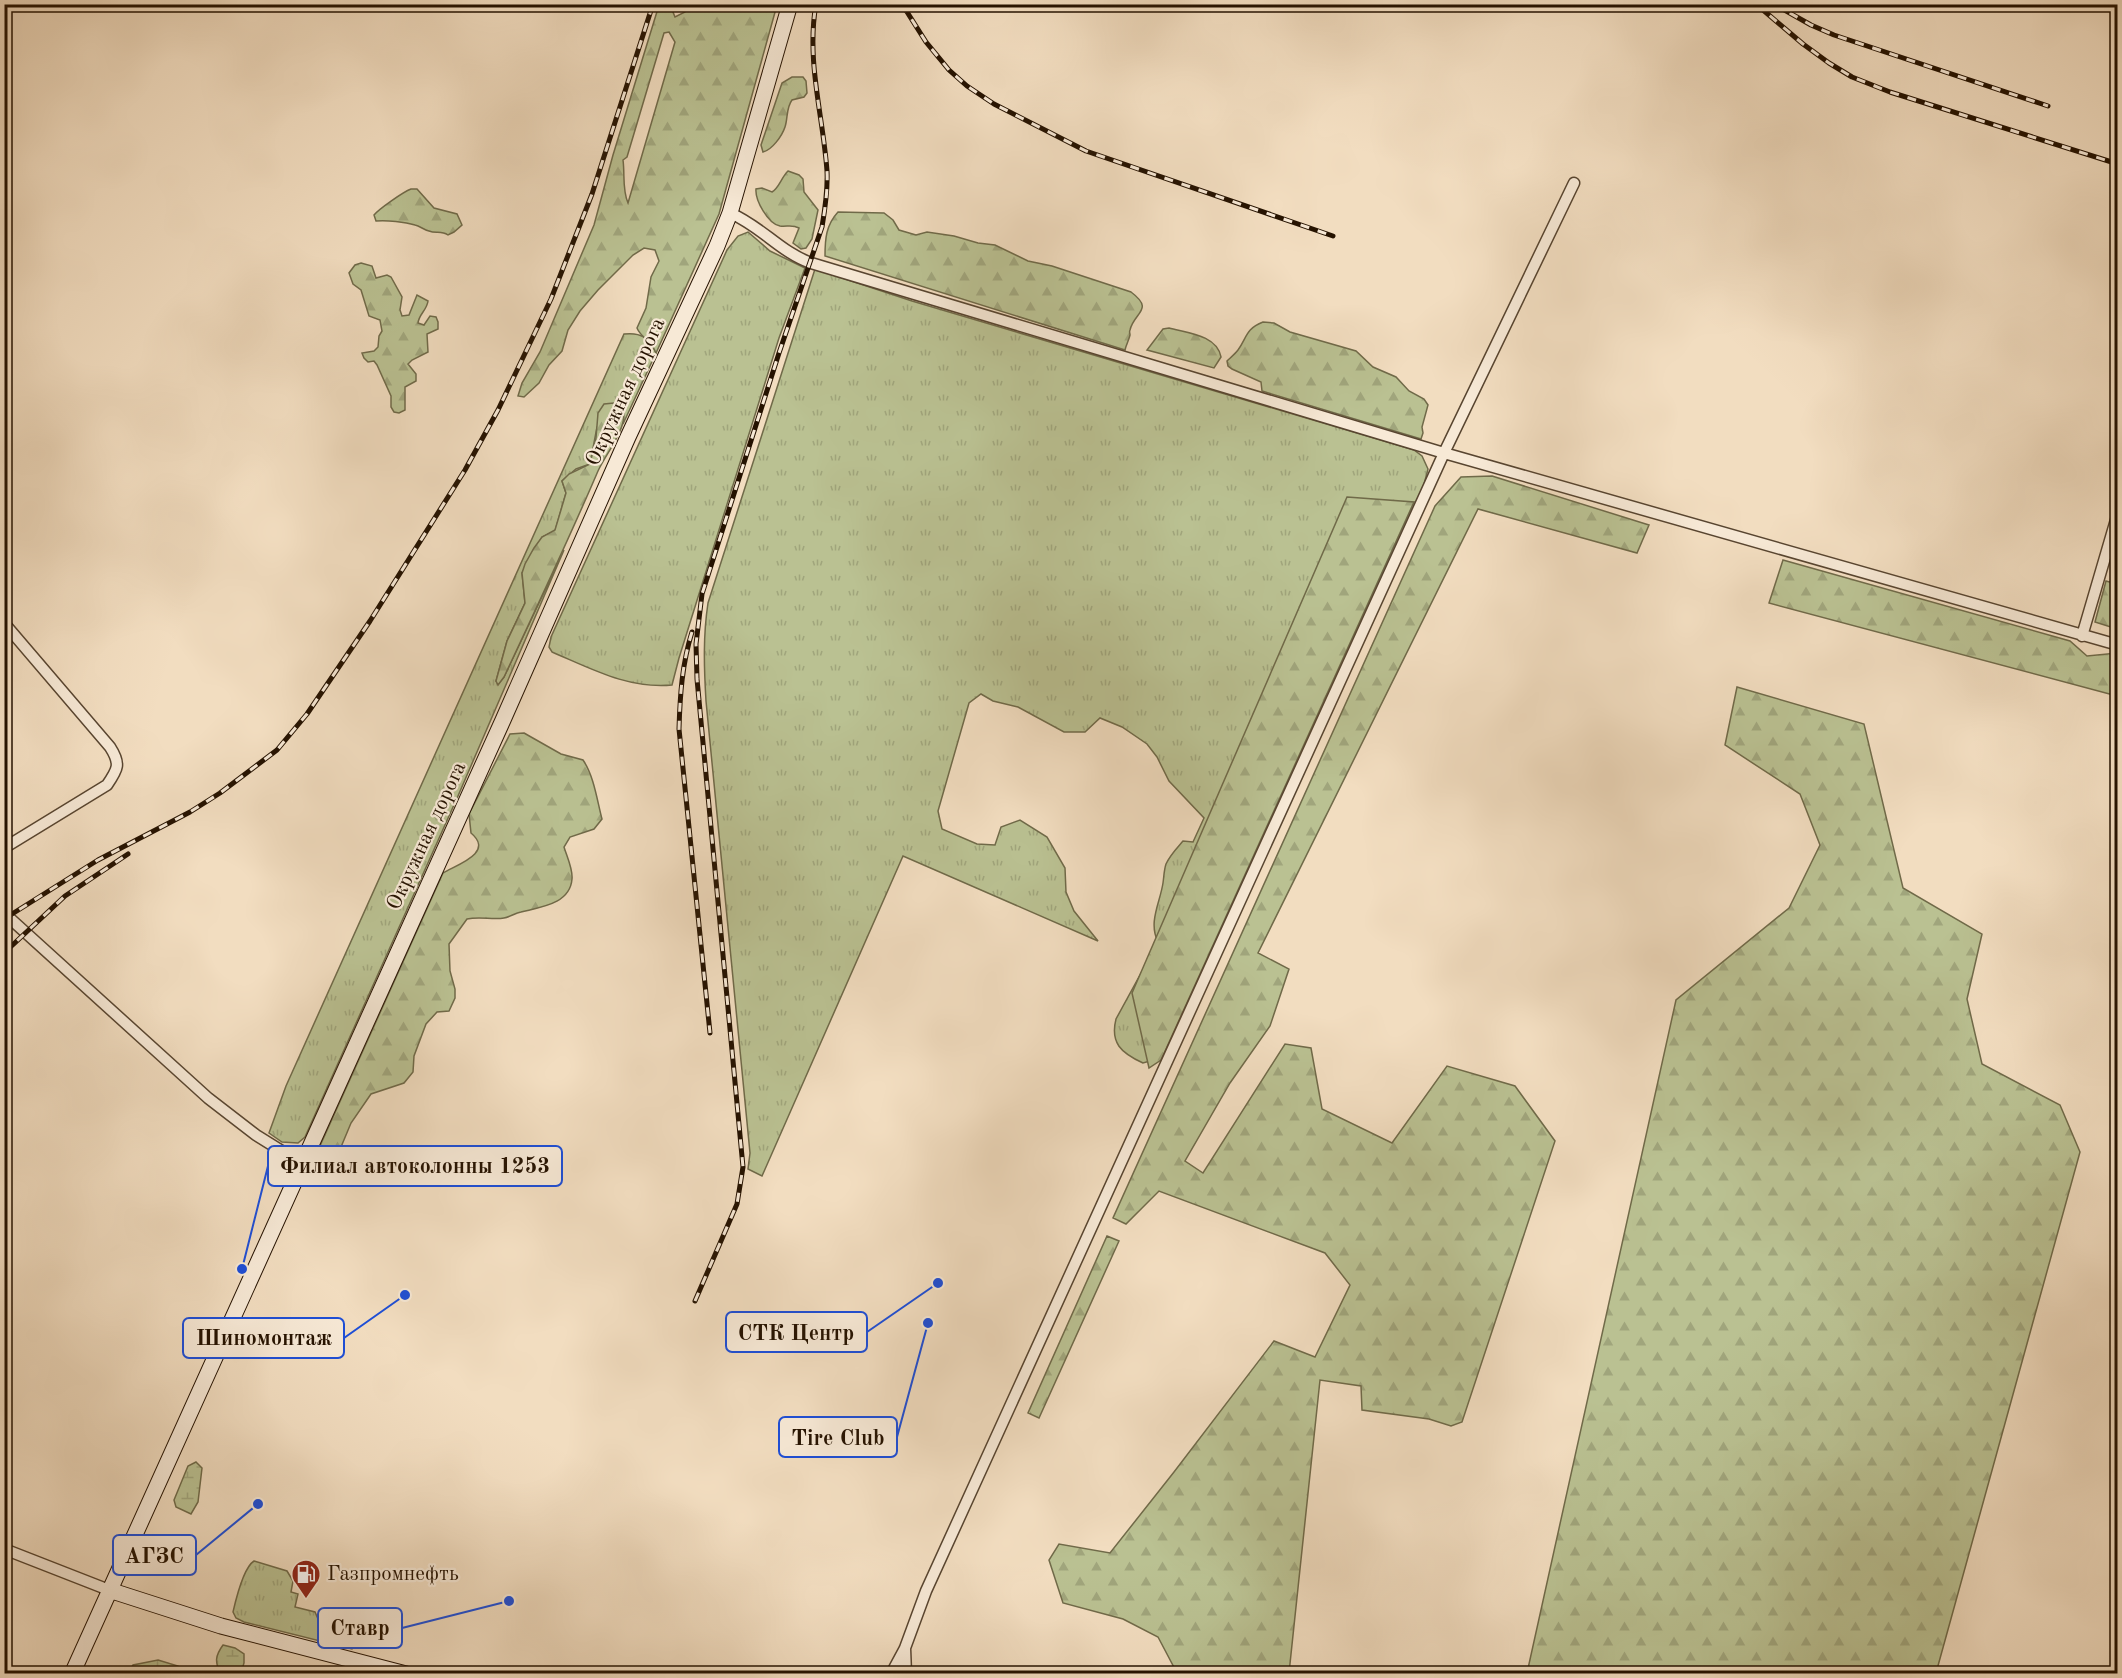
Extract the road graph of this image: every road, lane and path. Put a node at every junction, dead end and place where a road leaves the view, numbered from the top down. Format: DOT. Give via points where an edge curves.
graph roads {
  1 [pos="790,4"];
  2 [pos="1574,183"];
  3 [pos="730,213"];
  4 [pos="1444,453"];
  5 [pos="2118,513"];
  6 [pos="4,623"];
  7 [pos="2082,636"];
  8 [pos="2118,645"];
  9 [pos="4,848"];
  10 [pos="4,913"];
  11 [pos="301,1163"];
  12 [pos="4,1549"];
  13 [pos="109,1590"];
  14 [pos="905,1648"];
  15 [pos="72,1674"];
  16 [pos="406,1674"];
  17 [pos="891,1674"];
  18 [pos="906,1674"];
  1 -- 3 [label="main road, Окружная дорога"];
  2 -- 4 [label="street"];
  3 -- 4 [label="street" via="758,228 795,257 811,263"];
  3 -- 11 [label="main road, Окружная дорога"];
  4 -- 7 [label="street"];
  4 -- 14 [label="street" via="926,1591"];
  5 -- 7 [label="street"];
  6 -- 9 [label="street" via="110,747 117,758 117,771 107,785"];
  7 -- 8 [label="street"];
  10 -- 11 [label="street" via="208,1098"];
  11 -- 13 [label="main road, Окружная дорога"];
  12 -- 13 [label="street"];
  13 -- 15 [label="main road, Окружная дорога"];
  13 -- 16 [label="main road" via="221,1626"];
  14 -- 17 [label="street"];
  14 -- 18 [label="street"];
}
